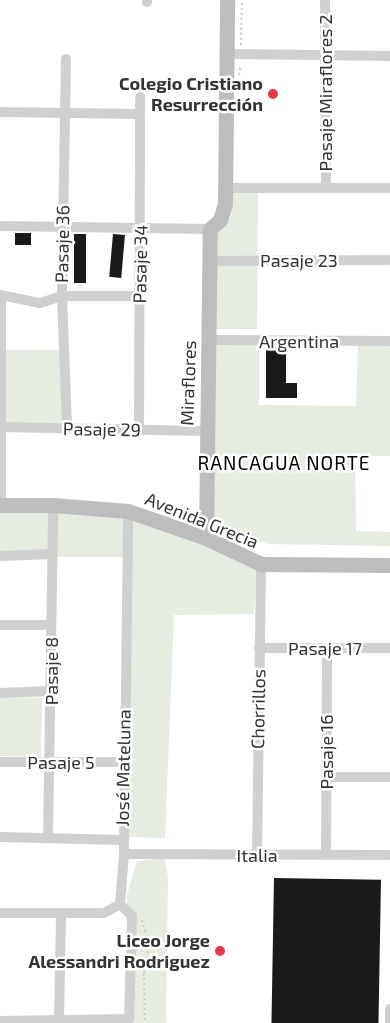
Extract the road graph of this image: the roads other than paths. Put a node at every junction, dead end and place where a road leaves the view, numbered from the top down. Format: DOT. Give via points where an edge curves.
graph roads {
  1 [pos="227,0"];
  2 [pos="324,0"];
  3 [pos="227,54"];
  4 [pos="323,55"];
  5 [pos="390,56"];
  6 [pos="66,59"];
  7 [pos="140,97"];
  8 [pos="0,112"];
  9 [pos="65,113"];
  10 [pos="140,114"];
  11 [pos="326,187"];
  12 [pos="226,188"];
  13 [pos="390,188"];
  14 [pos="0,226"];
  15 [pos="62,227"];
  16 [pos="140,228"];
  17 [pos="210,229"];
  18 [pos="390,260"];
  19 [pos="209,261"];
  20 [pos="1,295"];
  21 [pos="62,296"];
  22 [pos="139,296"];
  23 [pos="208,340"];
  24 [pos="390,341"];
  25 [pos="0,426"];
  26 [pos="67,429"];
  27 [pos="139,430"];
  28 [pos="205,431"];
  29 [pos="1,505"];
  30 [pos="53,505"];
  31 [pos="128,511"];
  32 [pos="206,538"];
  33 [pos="52,554"];
  34 [pos="0,556"];
  35 [pos="261,564"];
  36 [pos="390,566"];
  37 [pos="0,625"];
  38 [pos="51,625"];
  39 [pos="259,648"];
  40 [pos="328,648"];
  41 [pos="390,648"];
  42 [pos="52,691"];
  43 [pos="0,693"];
  44 [pos="50,761"];
  45 [pos="0,762"];
  46 [pos="123,762"];
  47 [pos="326,777"];
  48 [pos="390,777"];
  49 [pos="0,837"];
  50 [pos="48,838"];
  51 [pos="122,840"];
  52 [pos="124,854"];
  53 [pos="257,855"];
  54 [pos="326,855"];
  55 [pos="390,855"];
  56 [pos="120,904"];
  57 [pos="0,912"];
  58 [pos="61,912"];
  59 [pos="390,1009"];
  60 [pos="0,1021"];
  61 [pos="59,1021"];
  62 [pos="390,1023"];
  1 -- 3 [label="street"];
  2 -- 4 [label="street, Pasaje Miraflores 2"];
  3 -- 4 [label="street"];
  3 -- 12 [label="street"];
  4 -- 5 [label="street"];
  4 -- 11 [label="street, Pasaje Miraflores 2"];
  6 -- 9 [label="street, Pasaje 36"];
  7 -- 10 [label="street, Pasaje 34"];
  8 -- 9 [label="street"];
  9 -- 10 [label="street"];
  9 -- 15 [label="street, Pasaje 36"];
  10 -- 16 [label="street, Pasaje 34"];
  11 -- 12 [label="street"];
  11 -- 13 [label="street"];
  12 -- 17 [label="street" via="223,215"];
  14 -- 15 [label="street"];
  15 -- 16 [label="street"];
  15 -- 21 [label="street, Pasaje 36"];
  16 -- 17 [label="street"];
  16 -- 22 [label="street, Pasaje 34"];
  17 -- 19 [label="street, Miraflores"];
  18 -- 19 [label="street, Pasaje 23"];
  19 -- 23 [label="street, Miraflores"];
  20 -- 21 [label="street" via="40,302"];
  20 -- 25 [label="street"];
  21 -- 22 [label="street"];
  21 -- 26 [label="street, Pasaje 36"];
  22 -- 27 [label="street, Pasaje 34"];
  23 -- 24 [label="street, Argentina"];
  23 -- 28 [label="street, Miraflores"];
  25 -- 26 [label="street, Pasaje 29"];
  25 -- 29 [label="street"];
  26 -- 27 [label="street, Pasaje 29"];
  27 -- 28 [label="street, Pasaje 29"];
  28 -- 32 [label="street, Miraflores"];
  29 -- 30 [label="street, Avenida Grecia"];
  30 -- 31 [label="street, Avenida Grecia"];
  30 -- 33 [label="street, Pasaje 8"];
  31 -- 32 [label="street, Avenida Grecia"];
  31 -- 46 [label="street, José Mateluna"];
  32 -- 35 [label="street, Avenida Grecia"];
  33 -- 34 [label="street"];
  33 -- 38 [label="street, Pasaje 8"];
  35 -- 36 [label="street, Avenida Grecia"];
  35 -- 39 [label="street, Chorrillos"];
  37 -- 38 [label="street"];
  38 -- 42 [label="street, Pasaje 8"];
  39 -- 40 [label="street, Pasaje 17"];
  39 -- 53 [label="street, Chorrillos"];
  40 -- 41 [label="street, Pasaje 17"];
  40 -- 47 [label="street, Pasaje 16"];
  42 -- 43 [label="street"];
  42 -- 44 [label="street, Pasaje 8"];
  44 -- 45 [label="street, Pasaje 5"];
  44 -- 46 [label="street, Pasaje 5"];
  44 -- 50 [label="street, Pasaje 8"];
  46 -- 51 [label="street, José Mateluna"];
  47 -- 48 [label="street"];
  47 -- 54 [label="street, Pasaje 16"];
  49 -- 50 [label="street"];
  50 -- 51 [label="street"];
  51 -- 52 [label="street, José Mateluna"];
  52 -- 53 [label="street, Italia"];
  52 -- 56 [label="street, José Mateluna"];
  53 -- 54 [label="street, Italia"];
  54 -- 55 [label="street, Italia"];
  56 -- 58 [label="street" via="104,913"];
  56 -- 61 [label="street" via="132,916 129,1019"];
  57 -- 58 [label="street"];
  58 -- 61 [label="street"];
  59 -- 62 [label="street"];
  60 -- 61 [label="street"];
}
